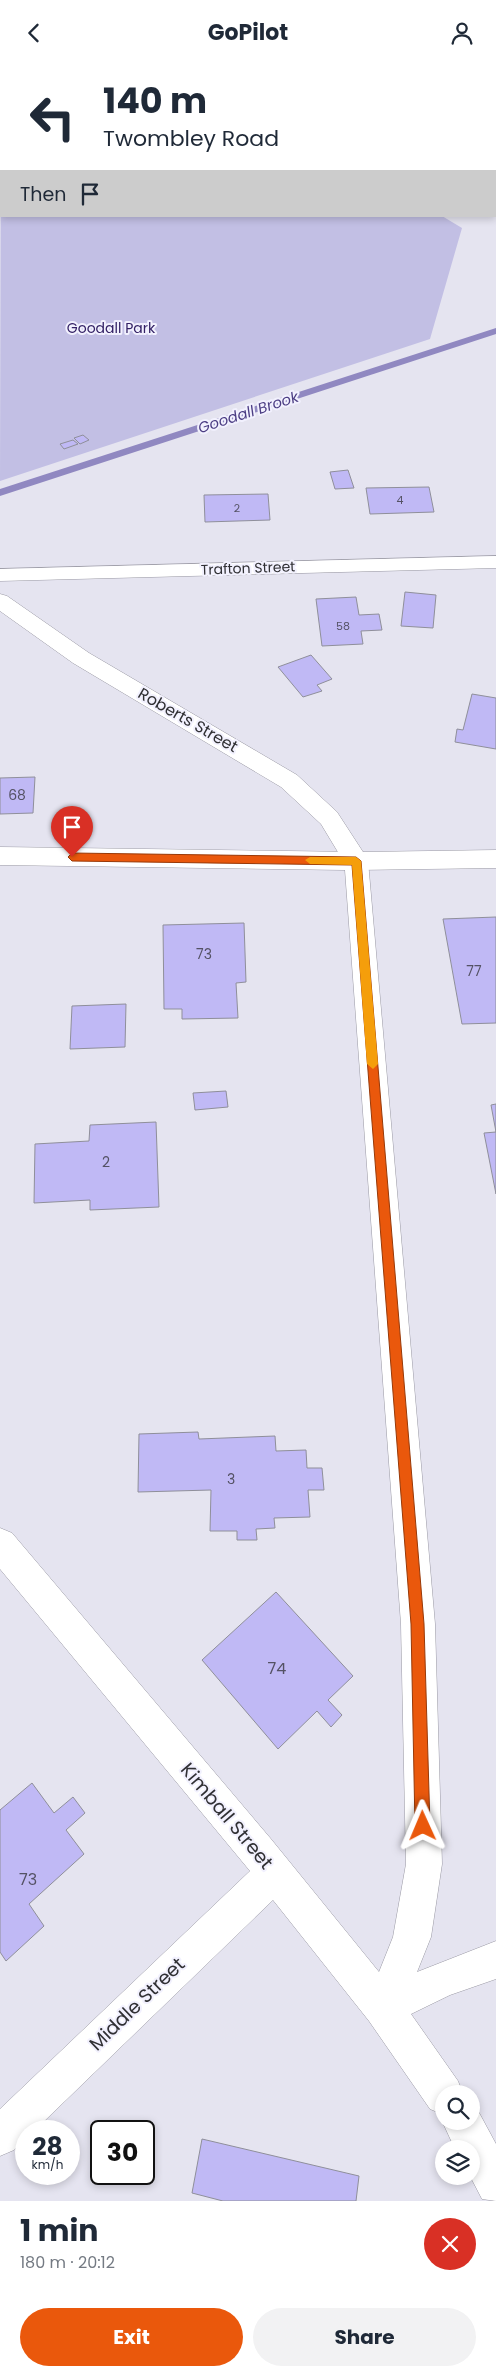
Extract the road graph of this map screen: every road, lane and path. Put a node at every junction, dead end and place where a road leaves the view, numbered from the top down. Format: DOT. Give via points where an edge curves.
graph roads {
  1 [pos="496,561"];
  2 [pos="0,575"];
  3 [pos="0,601"];
  4 [pos="0,856"];
  5 [pos="496,859"];
  6 [pos="356,861"];
  7 [pos="0,1544"];
  8 [pos="275,1873"];
  9 [pos="496,1960"];
  10 [pos="383,2007"];
  11 [pos="437,2085"];
  12 [pos="467,2130"];
  13 [pos="0,2135"];
  14 [pos="496,2185"];
  1 -- 2 [label="street, Trafton Street"];
  3 -- 6 [label="street, Roberts Street" via="81,658 289,781 329,818"];
  4 -- 6 [label="street"];
  5 -- 6 [label="street"];
  6 -- 10 [label="street" via="418,1624 424,1864 412,1937"];
  7 -- 8 [label="street, Kimball Street"];
  8 -- 10 [label="street, Kimball Street"];
  8 -- 13 [label="street, Middle Street"];
  9 -- 10 [label="street" via="443,1979"];
  10 -- 11 [label="street, Kimball Street"];
  12 -- 14 [label="street"];
}
